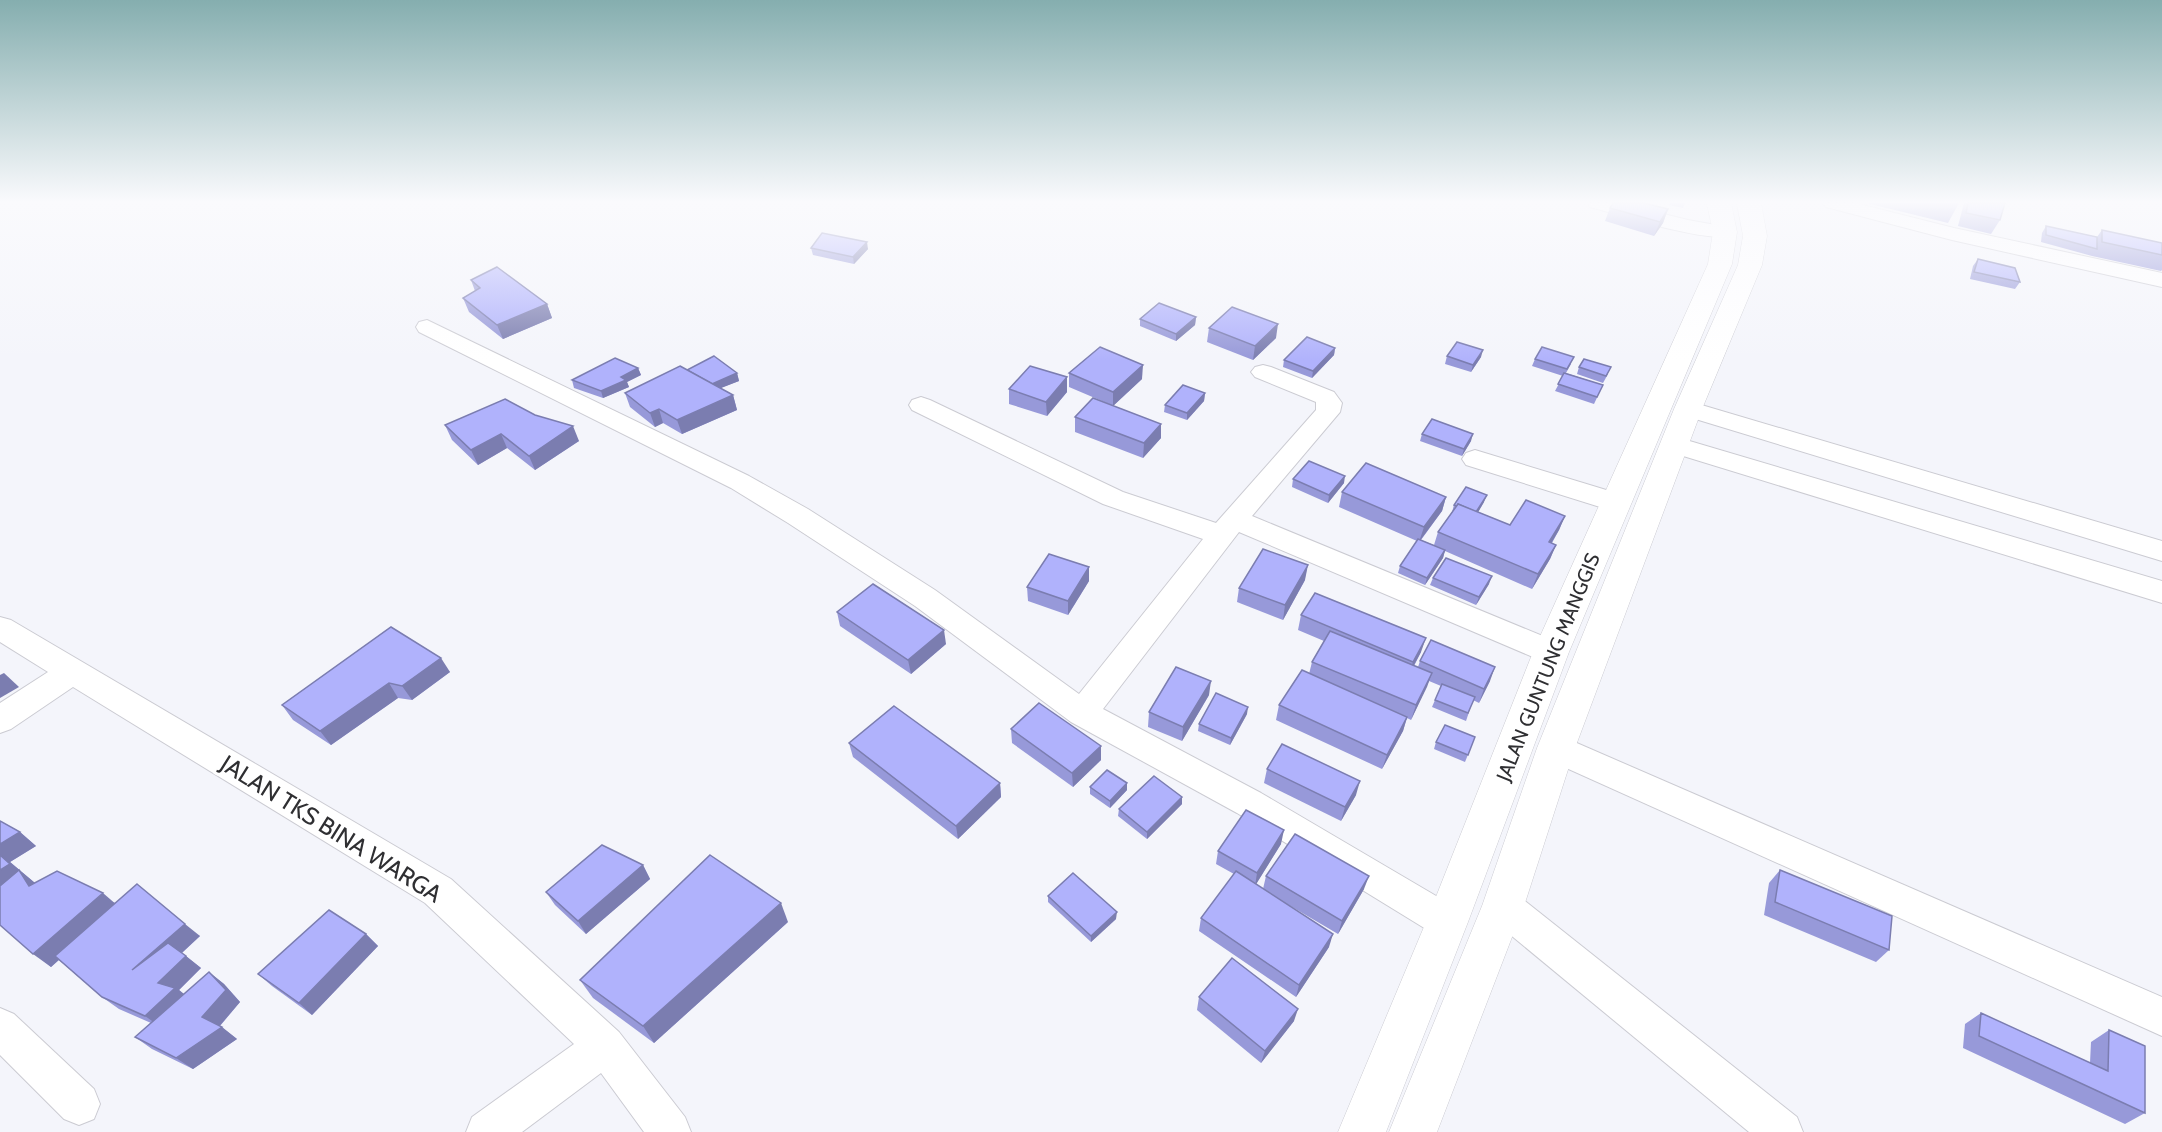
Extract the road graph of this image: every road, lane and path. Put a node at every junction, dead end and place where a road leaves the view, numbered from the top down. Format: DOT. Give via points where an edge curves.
graph roads {
  1 [pos="1720,256"];
  2 [pos="1752,256"];
  3 [pos="2052,256"];
  4 [pos="2162,280"];
  5 [pos="427,327"];
  6 [pos="1263,372"];
  7 [pos="921,405"];
  8 [pos="1688,409"];
  9 [pos="1676,445"];
  10 [pos="1475,459"];
  11 [pos="1616,503"];
  12 [pos="1228,527"];
  13 [pos="2162,551"];
  14 [pos="2162,592"];
  15 [pos="0,628"];
  16 [pos="1551,652"];
  17 [pos="73,671"];
  18 [pos="1082,713"];
  19 [pos="0,720"];
  20 [pos="1556,748"];
  21 [pos="1503,906"];
  22 [pos="1447,922"];
  23 [pos="2162,1017"];
  24 [pos="0,1028"];
  25 [pos="605,1046"];
  26 [pos="79,1104"];
  27 [pos="488,1132"];
  28 [pos="670,1132"];
  29 [pos="1362,1132"];
  30 [pos="1413,1132"];
  31 [pos="1782,1132"];
  1 -- 11 [label="street, JALAN GUNTUNG MANGGIS"];
  2 -- 8 [label="street, JALAN GUNTUNG MANGGIS"];
  3 -- 4 [label="street"];
  5 -- 18 [label="street" via="663,442 779,505 925,598"];
  6 -- 12 [label="street" via="1325,397 1330,404 1328,412"];
  7 -- 12 [label="street" via="1113,498"];
  8 -- 9 [label="street, JALAN GUNTUNG MANGGIS"];
  8 -- 13 [label="street"];
  9 -- 14 [label="street"];
  9 -- 20 [label="street, JALAN GUNTUNG MANGGIS"];
  10 -- 11 [label="street"];
  11 -- 16 [label="street, JALAN GUNTUNG MANGGIS"];
  12 -- 16 [label="street"];
  12 -- 18 [label="street"];
  15 -- 17 [label="street, JALAN TKS BINA WARGA"];
  16 -- 22 [label="street, JALAN GUNTUNG MANGGIS"];
  17 -- 19 [label="street"];
  17 -- 25 [label="street, JALAN TKS BINA WARGA" via="438,891"];
  18 -- 22 [label="street" via="1249,803"];
  20 -- 21 [label="street, JALAN GUNTUNG MANGGIS"];
  20 -- 23 [label="street"];
  21 -- 30 [label="street, JALAN GUNTUNG MANGGIS"];
  21 -- 31 [label="street"];
  22 -- 29 [label="street, JALAN GUNTUNG MANGGIS"];
  24 -- 26 [label="street"];
  25 -- 27 [label="street"];
  25 -- 28 [label="street, JALAN TKS BINA WARGA"];
}
